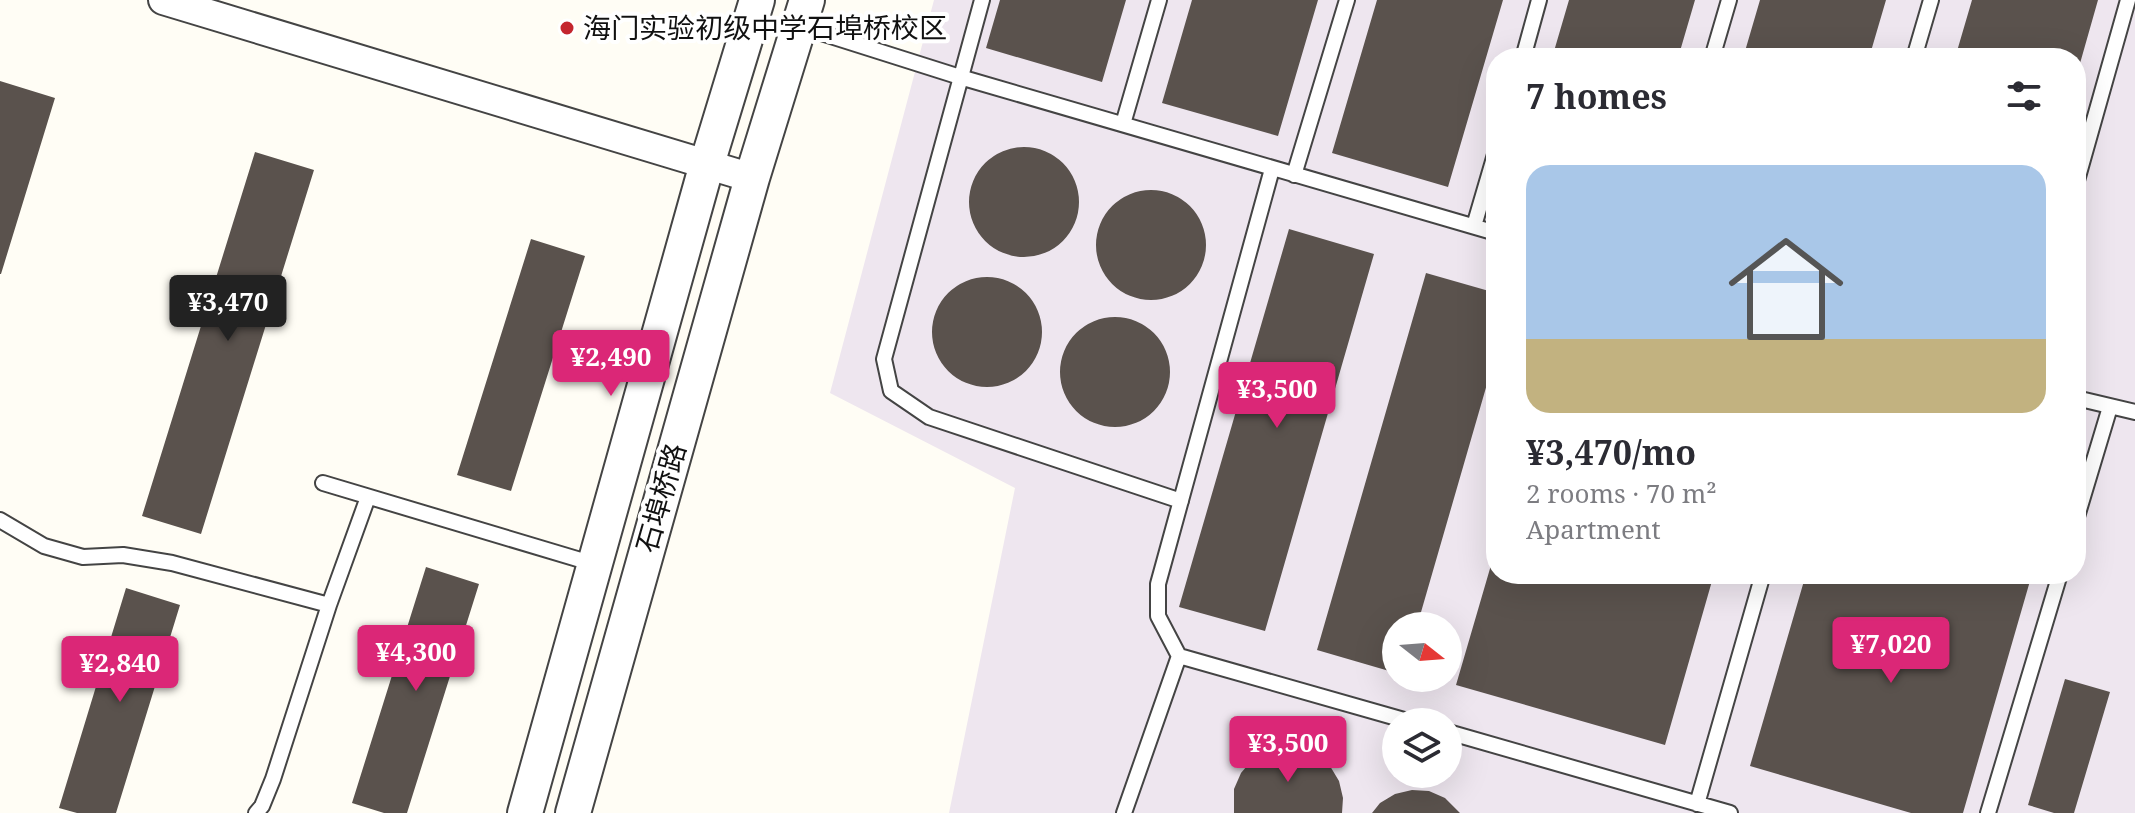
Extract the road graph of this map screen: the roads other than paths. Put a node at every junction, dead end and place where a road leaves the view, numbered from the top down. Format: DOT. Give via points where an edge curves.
graph roads {
  1 [pos="163,0"];
  2 [pos="757,0"];
  3 [pos="982,0"];
  4 [pos="1159,0"];
  5 [pos="1347,0"];
  6 [pos="1539,0"];
  7 [pos="1729,0"];
  8 [pos="1931,0"];
  9 [pos="2128,0"];
  10 [pos="803,13"];
  11 [pos="1526,48"];
  12 [pos="1715,48"];
  13 [pos="1917,48"];
  14 [pos="960,77"];
  15 [pos="1123,124"];
  16 [pos="2086,149"];
  17 [pos="707,164"];
  18 [pos="1272,169"];
  19 [pos="1294,175"];
  20 [pos="752,178"];
  21 [pos="1486,185"];
  22 [pos="1474,226"];
  23 [pos="1486,230"];
  24 [pos="2086,401"];
  25 [pos="2110,407"];
  26 [pos="2135,412"];
  27 [pos="323,483"];
  28 [pos="2086,487"];
  29 [pos="368,497"];
  30 [pos="1181,501"];
  31 [pos="0,520"];
  32 [pos="594,564"];
  33 [pos="1760,584"];
  34 [pos="2057,584"];
  35 [pos="329,605"];
  36 [pos="1179,656"];
  37 [pos="1382,714"];
  38 [pos="1462,736"];
  39 [pos="1697,804"];
  40 [pos="256,813"];
  41 [pos="525,813"];
  42 [pos="573,813"];
  43 [pos="1124,813"];
  44 [pos="1730,813"];
  45 [pos="1988,813"];
  1 -- 17 [label="street"];
  2 -- 17 [label="street, 石埠桥路"];
  3 -- 14 [label="lane"];
  4 -- 15 [label="lane"];
  5 -- 19 [label="lane"];
  6 -- 11 [label="lane"];
  7 -- 12 [label="lane"];
  8 -- 13 [label="lane"];
  9 -- 16 [label="lane"];
  10 -- 14 [label="lane"];
  10 -- 20 [label="street, 石埠桥路"];
  14 -- 15 [label="lane"];
  14 -- 30 [label="lane" via="884,359 891,391 929,417"];
  15 -- 18 [label="lane"];
  17 -- 20 [label="street"];
  17 -- 32 [label="street, 石埠桥路"];
  18 -- 19 [label="lane"];
  18 -- 30 [label="lane"];
  19 -- 22 [label="lane"];
  20 -- 42 [label="street, 石埠桥路"];
  21 -- 22 [label="lane"];
  22 -- 23 [label="lane"];
  24 -- 25 [label="lane"];
  25 -- 26 [label="lane"];
  25 -- 28 [label="lane"];
  27 -- 29 [label="lane"];
  29 -- 32 [label="lane"];
  29 -- 35 [label="lane"];
  30 -- 36 [label="lane" via="1158,584 1158,616"];
  31 -- 35 [label="lane" via="44,546 83,557 123,555 172,563"];
  32 -- 41 [label="street, 石埠桥路"];
  33 -- 39 [label="lane"];
  34 -- 45 [label="lane"];
  35 -- 40 [label="lane" via="273,779"];
  36 -- 37 [label="lane"];
  36 -- 43 [label="lane"];
  38 -- 39 [label="lane"];
  39 -- 44 [label="lane"];
}
